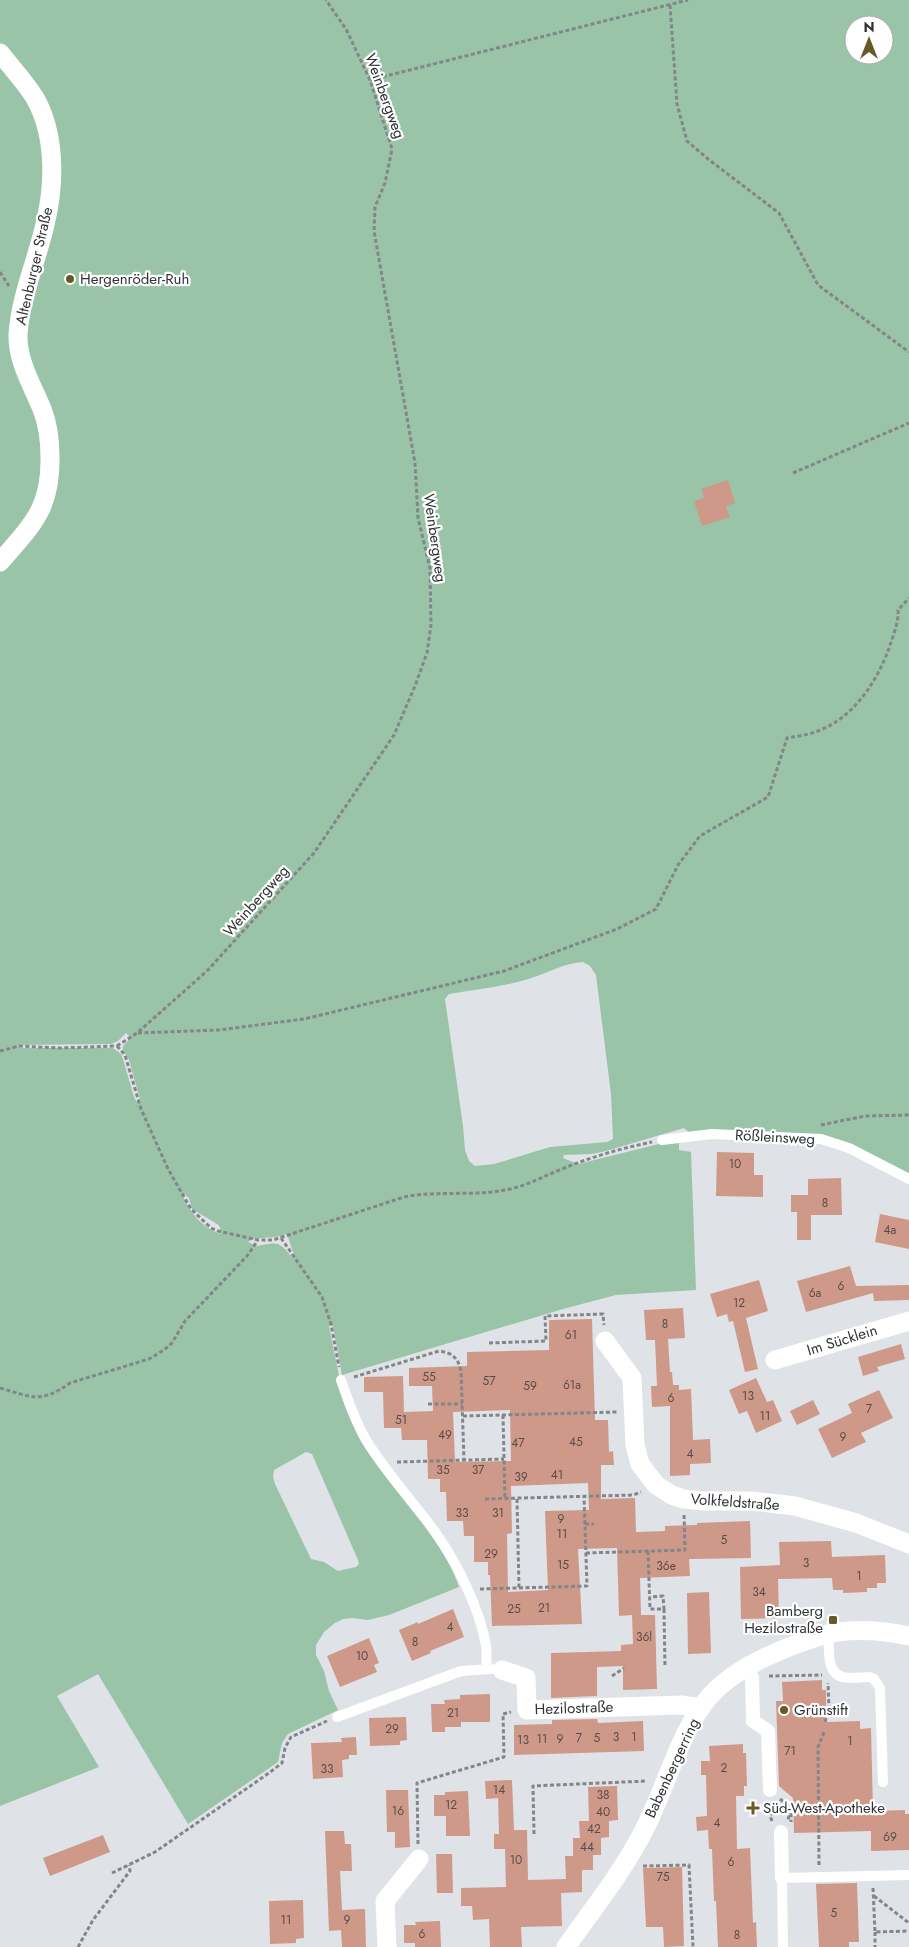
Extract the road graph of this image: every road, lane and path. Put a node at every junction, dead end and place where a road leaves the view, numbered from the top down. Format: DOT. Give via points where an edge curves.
graph roads {
  1 [pos="326,0"];
  2 [pos="688,0"];
  3 [pos="670,6"];
  4 [pos="0,53"];
  5 [pos="370,80"];
  6 [pos="909,352"];
  7 [pos="909,423"];
  8 [pos="793,473"];
  9 [pos="0,562"];
  10 [pos="909,598"];
  11 [pos="137,1033"];
  12 [pos="118,1046"];
  13 [pos="0,1051"];
  14 [pos="909,1115"];
  15 [pos="804,1137"];
  16 [pos="662,1140"];
  17 [pos="909,1179"];
  18 [pos="281,1238"];
  19 [pos="258,1240"];
  20 [pos="603,1314"];
  21 [pos="909,1321"];
  22 [pos="605,1341"];
  23 [pos="489,1343"];
  24 [pos="775,1360"];
  25 [pos="341,1380"];
  26 [pos="0,1388"];
  27 [pos="428,1404"];
  28 [pos="462,1404"];
  29 [pos="634,1412"];
  30 [pos="503,1415"];
  31 [pos="463,1416"];
  32 [pos="504,1459"];
  33 [pos="464,1460"];
  34 [pos="381,1462"];
  35 [pos="656,1485"];
  36 [pos="584,1497"];
  37 [pos="505,1499"];
  38 [pos="517,1499"];
  39 [pos="683,1499"];
  40 [pos="485,1500"];
  41 [pos="585,1524"];
  42 [pos="594,1524"];
  43 [pos="909,1544"];
  44 [pos="648,1551"];
  45 [pos="586,1553"];
  46 [pos="519,1588"];
  47 [pos="467,1589"];
  48 [pos="650,1596"];
  49 [pos="664,1608"];
  50 [pos="829,1634"];
  51 [pos="909,1636"];
  52 [pos="665,1667"];
  53 [pos="624,1668"];
  54 [pos="494,1670"];
  55 [pos="749,1672"];
  56 [pos="612,1676"];
  57 [pos="701,1708"];
  58 [pos="527,1710"];
  59 [pos="337,1717"];
  60 [pos="825,1722"];
  61 [pos="825,1730"];
  62 [pos="666,1780"];
  63 [pos="883,1782"];
  64 [pos="770,1790"];
  65 [pos="783,1829"];
  66 [pos="534,1834"];
  67 [pos="419,1859"];
  68 [pos="626,1862"];
  69 [pos="129,1865"];
  70 [pos="112,1873"];
  71 [pos="909,1875"];
  72 [pos="873,1877"];
  73 [pos="782,1878"];
  74 [pos="819,1878"];
  75 [pos="873,1896"];
  76 [pos="909,1923"];
  77 [pos="909,1931"];
  78 [pos="875,1932"];
  79 [pos="78,1947"];
  80 [pos="387,1947"];
  81 [pos="566,1947"];
  82 [pos="693,1947"];
  83 [pos="783,1947"];
  84 [pos="875,1947"];
  1 -- 5 [label="path, Weinbergweg" via="346,29"];
  2 -- 3 [label="path"];
  3 -- 5 [label="path"];
  3 -- 6 [label="path" via="677,104 687,141 780,213 818,285"];
  4 -- 9 [label="street, Altenburger Straße" via="21,78 43,116 51,172 46,220 30,272 18,335 22,363 50,433 48,488 46,500 30,527"];
  5 -- 11 [label="path, Weinbergweg" via="392,149 385,183 375,207 374,231 415,463 418,518 430,568 431,626 427,653 394,735 314,853 207,972"];
  7 -- 8 [label="path"];
  10 -- 11 [label="path" via="898,610 878,676 862,698 826,727 787,738 768,798 700,836 678,866 656,908 617,929 504,971 408,996 304,1019 219,1030"];
  11 -- 12 [label="path, Weinbergweg"];
  12 -- 13 [label="path" via="19,1046"];
  12 -- 19 [label="path" via="125,1055 141,1109 161,1154 191,1210 218,1231"];
  14 -- 15 [label="path" via="865,1116 828,1123 808,1130"];
  15 -- 16 [label="lane, Rößleinsweg" via="712,1134"];
  15 -- 17 [label="lane, Rößleinsweg" via="849,1148"];
  16 -- 18 [label="path" via="585,1160 512,1188 492,1193 425,1193 404,1197"];
  18 -- 19 [label="path"];
  18 -- 25 [label="path" via="322,1297 332,1324"];
  19 -- 26 [label="path" via="185,1321 172,1343 149,1359 70,1383 41,1397"];
  20 -- 23 [label="path" via="545,1316 546,1341"];
  21 -- 24 [label="street, Im Sücklein"];
  22 -- 29 [label="street, Volkfeldstraße" via="632,1378"];
  25 -- 28 [label="path" via="439,1351 450,1353 460,1366"];
  25 -- 34 [label="lane" via="355,1419"];
  27 -- 28 [label="path"];
  28 -- 31 [label="path"];
  29 -- 30 [label="path"];
  29 -- 35 [label="street, Volkfeldstraße" via="640,1464"];
  30 -- 31 [label="path"];
  30 -- 32 [label="path"];
  31 -- 33 [label="path"];
  32 -- 33 [label="path"];
  32 -- 37 [label="path"];
  33 -- 34 [label="path"];
  34 -- 47 [label="lane" via="435,1532"];
  35 -- 36 [label="path" via="633,1495"];
  35 -- 39 [label="street, Volkfeldstraße"];
  36 -- 38 [label="path"];
  36 -- 41 [label="path"];
  37 -- 38 [label="path"];
  37 -- 40 [label="path"];
  38 -- 46 [label="path"];
  39 -- 43 [label="street, Volkfeldstraße" via="795,1506 856,1523"];
  39 -- 44 [label="path" via="685,1550"];
  41 -- 42 [label="path"];
  41 -- 45 [label="path"];
  44 -- 45 [label="path"];
  44 -- 48 [label="path"];
  45 -- 46 [label="path" via="587,1586"];
  46 -- 47 [label="path"];
  47 -- 54 [label="lane"];
  48 -- 49 [label="path" via="663,1596"];
  48 -- 49 [label="path" via="650,1609"];
  49 -- 52 [label="path"];
  50 -- 51 [label="street, Babenbergerring" via="871,1631"];
  50 -- 55 [label="street, Babenbergerring" via="804,1641"];
  50 -- 63 [label="lane" via="833,1672 842,1677 870,1677 880,1688"];
  53 -- 56 [label="path"];
  54 -- 58 [label="street, Hezilostraße" via="526,1678"];
  54 -- 59 [label="lane, Hezilostraße" via="461,1672"];
  55 -- 57 [label="street, Babenbergerring" via="725,1681"];
  55 -- 60 [label="path" via="828,1674 829,1710"];
  55 -- 64 [label="street" via="754,1721 768,1731"];
  57 -- 58 [label="street, Hezilostraße" via="681,1705"];
  57 -- 62 [label="street, Babenbergerring"];
  58 -- 67 [label="path" via="503,1714 504,1757 417,1782"];
  59 -- 69 [label="path" via="293,1735 281,1764 165,1845"];
  61 -- 74 [label="path" via="818,1747"];
  62 -- 66 [label="path" via="533,1786"];
  62 -- 68 [label="street, Babenbergerring"];
  64 -- 65 [label="path" via="790,1808 791,1825"];
  65 -- 73 [label="street"];
  67 -- 80 [label="street" via="385,1901"];
  68 -- 81 [label="street, Babenbergerring"];
  68 -- 82 [label="path" via="634,1867 689,1865"];
  69 -- 70 [label="path"];
  69 -- 79 [label="path" via="130,1872 93,1920"];
  71 -- 72 [label="lane"];
  72 -- 74 [label="lane"];
  72 -- 75 [label="path"];
  73 -- 74 [label="lane"];
  73 -- 83 [label="lane"];
  75 -- 76 [label="path"];
  75 -- 78 [label="path"];
  77 -- 78 [label="path"];
  78 -- 84 [label="path"];
}
